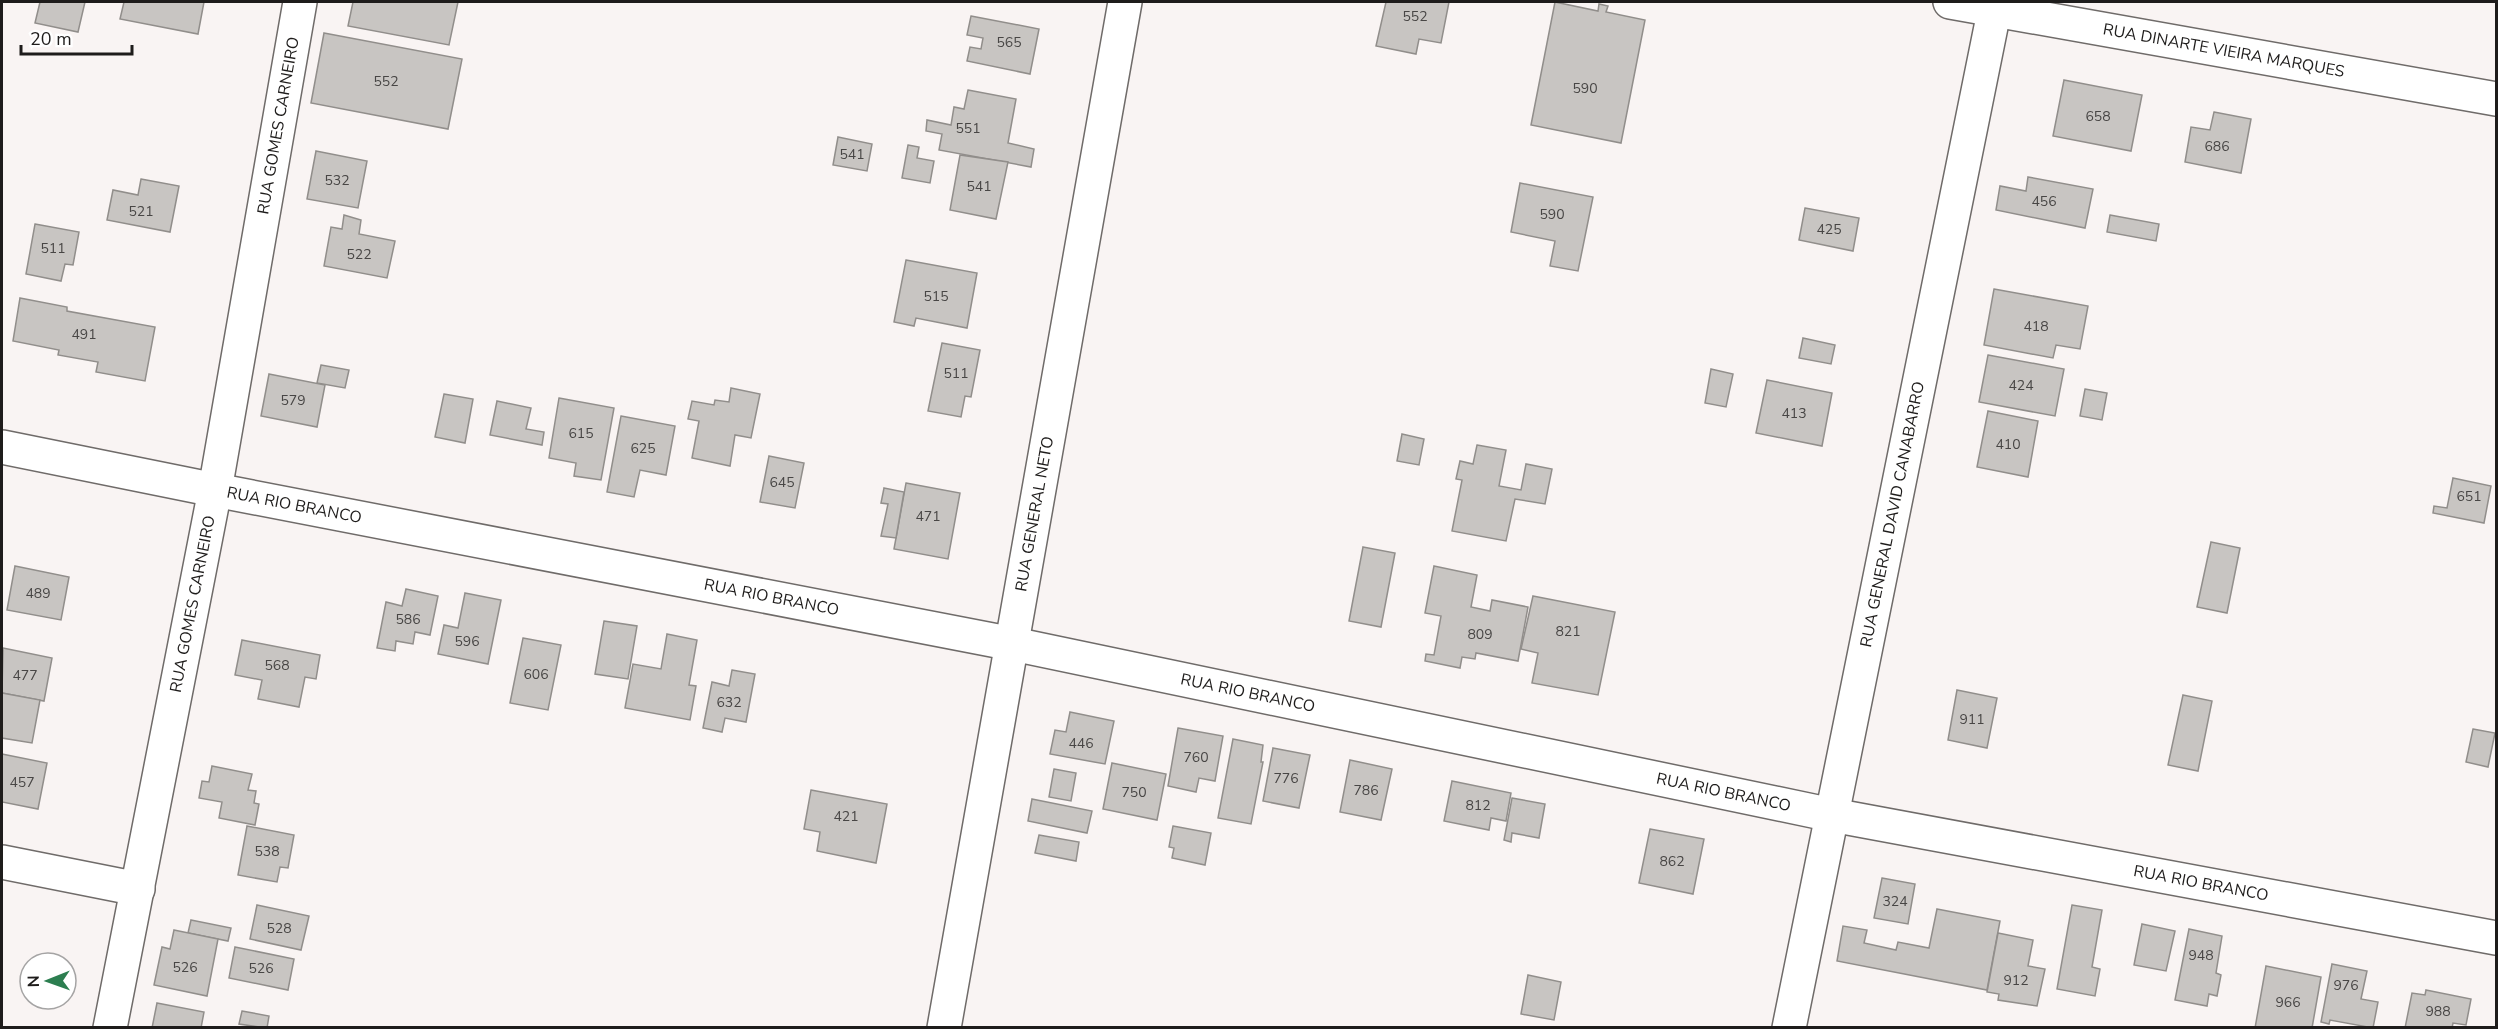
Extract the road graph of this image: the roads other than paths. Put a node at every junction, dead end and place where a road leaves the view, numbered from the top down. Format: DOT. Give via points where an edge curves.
graph roads {
  1 [pos="300,2"];
  2 [pos="1125,2"];
  3 [pos="1950,2"];
  4 [pos="1996,5"];
  5 [pos="2496,99"];
  6 [pos="2,447"];
  7 [pos="214,490"];
  8 [pos="1013,644"];
  9 [pos="1832,814"];
  10 [pos="2,862"];
  11 [pos="138,889"];
  12 [pos="2496,938"];
  13 [pos="110,1028"];
  14 [pos="944,1028"];
  15 [pos="1789,1028"];
  1 -- 7 [label="street, RUA GOMES CARNEIRO"];
  2 -- 8 [label="street, RUA GENERAL NETO"];
  3 -- 4 [label="street, RUA DINARTE VIEIRA MARQUES"];
  4 -- 5 [label="street, RUA DINARTE VIEIRA MARQUES"];
  4 -- 9 [label="street, RUA GENERAL DAVID CANABARRO"];
  6 -- 7 [label="street, RUA RIO BRANCO"];
  7 -- 8 [label="street, RUA RIO BRANCO"];
  7 -- 11 [label="street, RUA GOMES CARNEIRO"];
  8 -- 9 [label="street, RUA RIO BRANCO"];
  8 -- 14 [label="street, RUA GENERAL NETO"];
  9 -- 12 [label="street, RUA RIO BRANCO"];
  9 -- 15 [label="street, RUA GENERAL DAVID CANABARRO"];
  10 -- 11 [label="street"];
  11 -- 13 [label="street, RUA GOMES CARNEIRO"];
}
